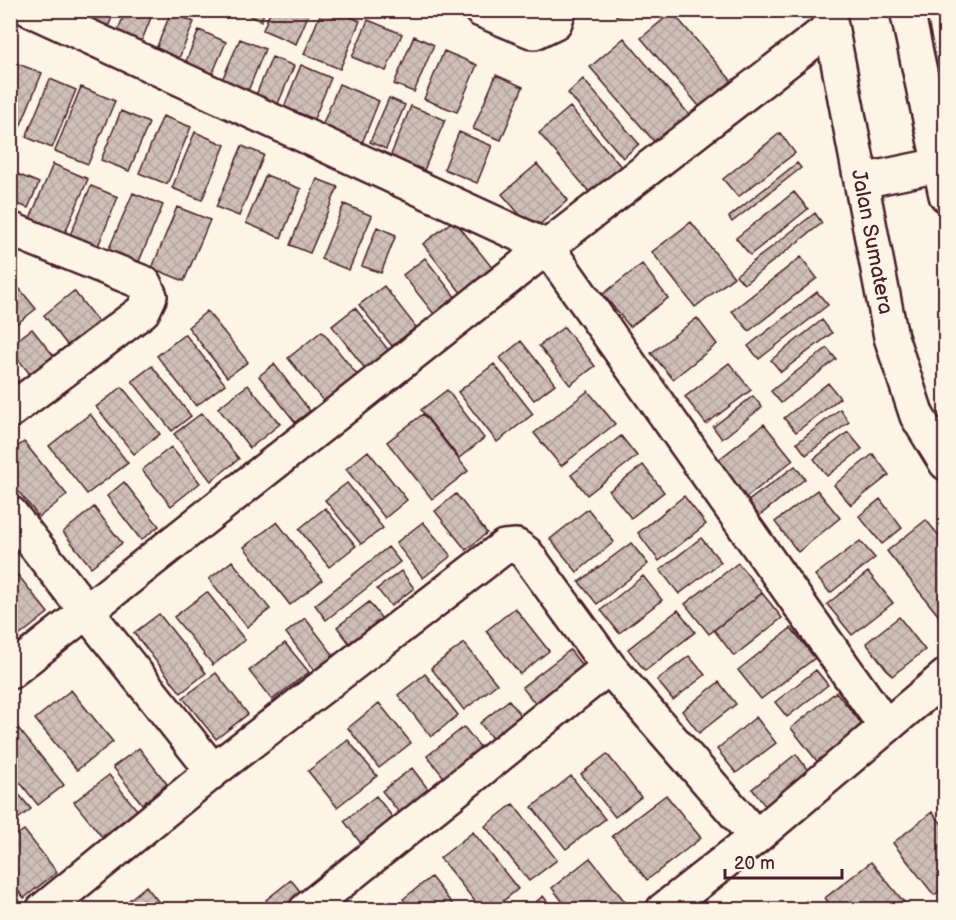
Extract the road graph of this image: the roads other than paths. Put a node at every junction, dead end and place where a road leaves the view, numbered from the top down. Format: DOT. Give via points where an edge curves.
graph roads {
  1 [pos="31,10"];
  2 [pos="481,10"];
  3 [pos="559,10"];
  4 [pos="907,10"];
  5 [pos="830,19"];
  6 [pos="942,180"];
  7 [pos="862,181"];
  8 [pos="10,229"];
  9 [pos="547,248"];
  10 [pos="10,411"];
  11 [pos="945,463"];
  12 [pos="10,513"];
  13 [pos="87,612"];
  14 [pos="609,667"];
  15 [pos="10,672"];
  16 [pos="945,676"];
  17 [pos="886,727"];
  18 [pos="213,771"];
  19 [pos="756,837"];
  20 [pos="314,907"];
  21 [pos="44,909"];
  22 [pos="663,909"];
  1 -- 9 [label="street"];
  2 -- 3 [label="street" via="534,32 555,22"];
  4 -- 6 [label="street"];
  5 -- 7 [label="street, Jalan Sumatera"];
  5 -- 9 [label="street"];
  6 -- 7 [label="street"];
  7 -- 11 [label="street, Jalan Sumatera" via="891,337 917,416"];
  8 -- 10 [label="street" via="144,283 150,296 143,311"];
  9 -- 13 [label="street"];
  9 -- 17 [label="street"];
  12 -- 13 [label="street"];
  13 -- 15 [label="street"];
  13 -- 18 [label="street"];
  14 -- 18 [label="street" via="526,553 516,546 504,547"];
  14 -- 19 [label="street"];
  14 -- 20 [label="street"];
  16 -- 17 [label="street"];
  17 -- 19 [label="street"];
  18 -- 21 [label="street"];
  19 -- 22 [label="street"];
}
